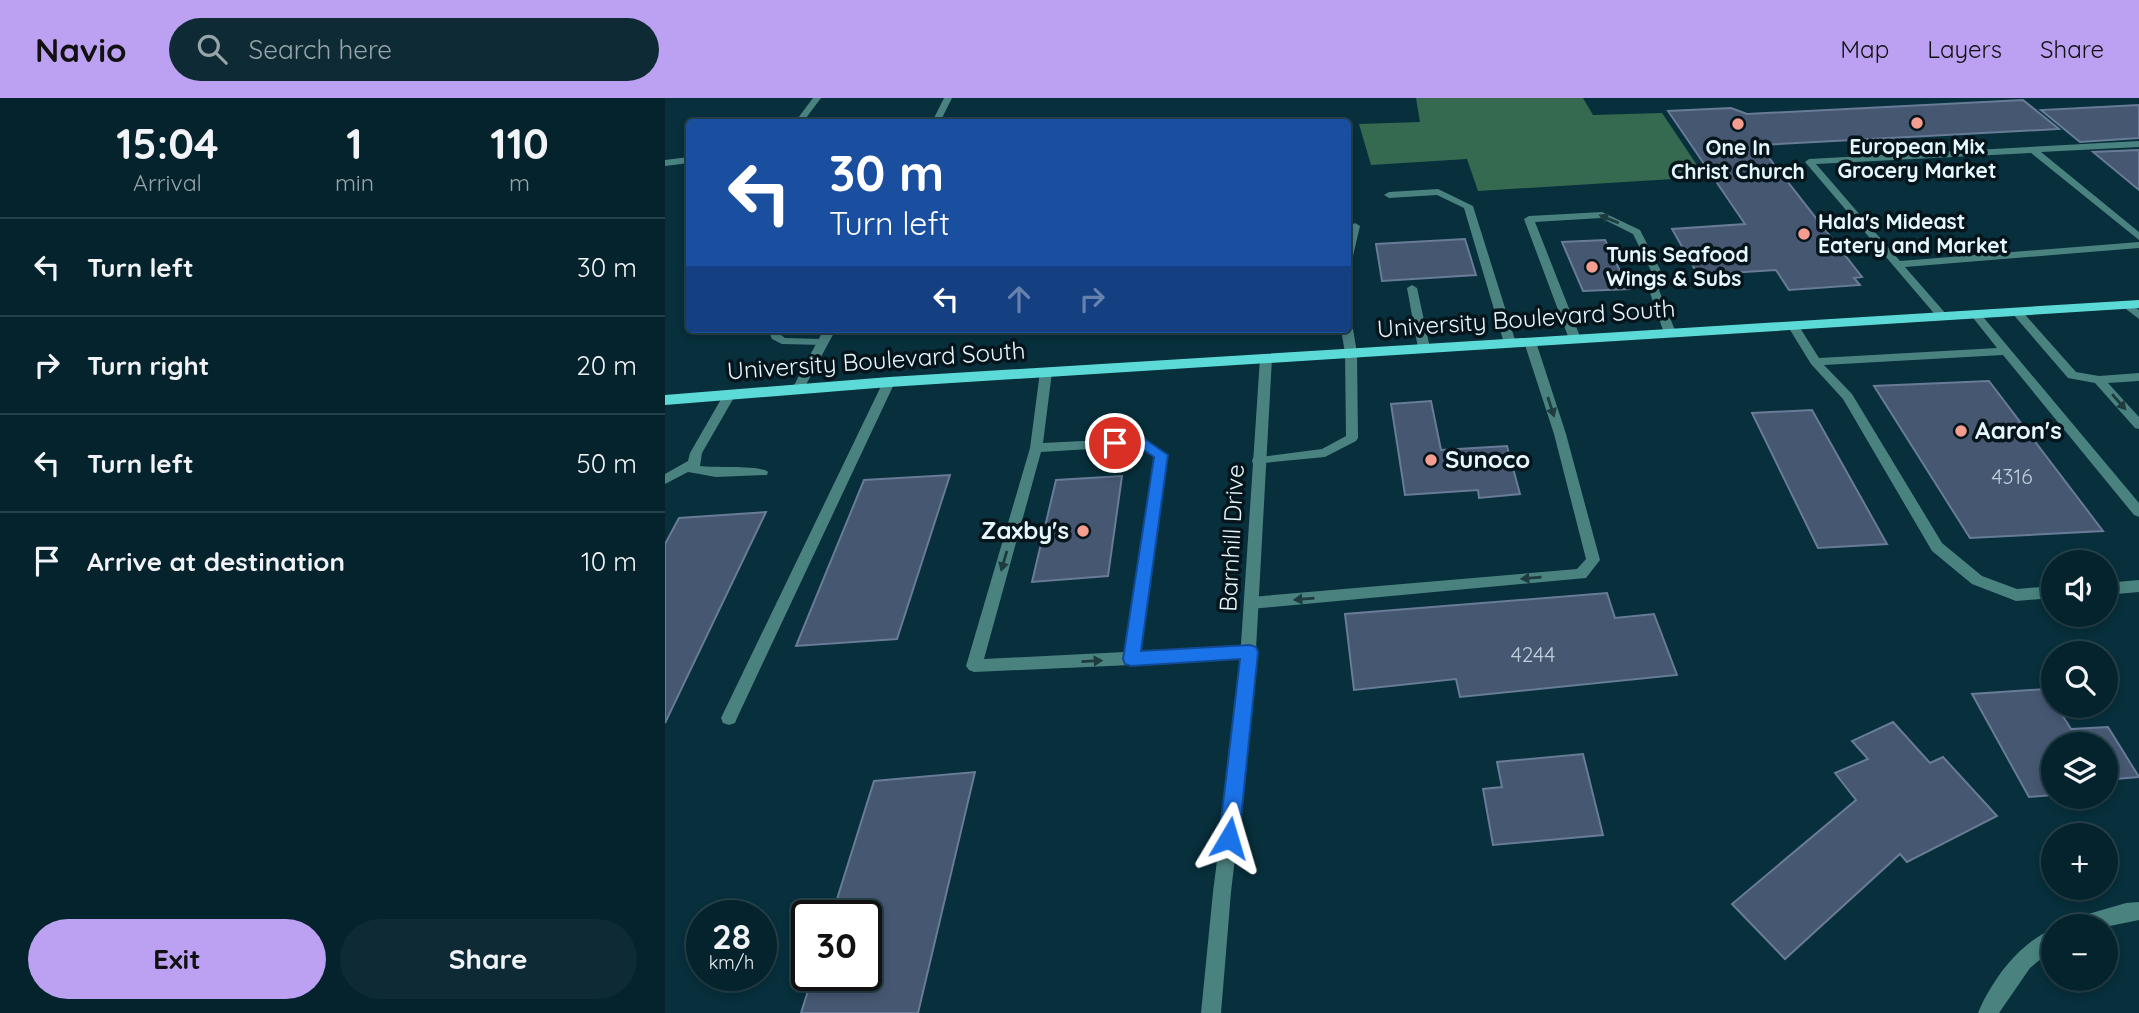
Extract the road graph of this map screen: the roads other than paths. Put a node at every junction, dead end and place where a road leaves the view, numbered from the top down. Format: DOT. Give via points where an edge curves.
graph roads {
  1 [pos="817,98"];
  2 [pos="948,98"];
  3 [pos="801,119"];
  4 [pos="938,119"];
  5 [pos="2139,144"];
  6 [pos="2032,149"];
  7 [pos="686,160"];
  8 [pos="665,163"];
  9 [pos="1389,195"];
  10 [pos="1355,226"];
  11 [pos="2139,237"];
  12 [pos="1351,243"];
  13 [pos="2139,246"];
  14 [pos="1898,264"];
  15 [pos="1412,288"];
  16 [pos="2133,304"];
  17 [pos="2016,311"];
  18 [pos="1975,314"];
  19 [pos="1941,316"];
  20 [pos="2139,316"];
  21 [pos="1793,325"];
  22 [pos="775,333"];
  23 [pos="828,333"];
  24 [pos="1348,333"];
  25 [pos="1671,333"];
  26 [pos="1574,339"];
  27 [pos="823,342"];
  28 [pos="1530,342"];
  29 [pos="1510,343"];
  30 [pos="1424,348"];
  31 [pos="2006,351"];
  32 [pos="1351,353"];
  33 [pos="1266,358"];
  34 [pos="1815,362"];
  35 [pos="1046,372"];
  36 [pos="2139,377"];
  37 [pos="2099,380"];
  38 [pos="889,382"];
  39 [pos="798,388"];
  40 [pos="730,394"];
  41 [pos="665,400"];
  42 [pos="2139,425"];
  43 [pos="1036,448"];
  44 [pos="1258,461"];
  45 [pos="692,464"];
  46 [pos="762,472"];
  47 [pos="665,480"];
  48 [pos="2139,512"];
  49 [pos="2139,586"];
  50 [pos="2118,588"];
  51 [pos="2041,593"];
  52 [pos="1251,603"];
  53 [pos="1250,652"];
  54 [pos="1131,659"];
  55 [pos="729,718"];
  56 [pos="2139,911"];
  57 [pos="2118,914"];
  58 [pos="2041,944"];
  59 [pos="1211,1013"];
  60 [pos="1988,1013"];
  1 -- 3 [label="street"];
  2 -- 4 [label="street"];
  5 -- 6 [label="street"];
  6 -- 11 [label="street"];
  6 -- 14 [label="street" via="1809,162"];
  7 -- 8 [label="street"];
  9 -- 29 [label="street" via="1438,192 1468,206"];
  10 -- 12 [label="street"];
  13 -- 14 [label="street"];
  14 -- 19 [label="street"];
  15 -- 30 [label="street"];
  16 -- 17 [label="main road, University Boulevard South"];
  16 -- 20 [label="street"];
  17 -- 18 [label="main road, University Boulevard South"];
  17 -- 37 [label="street" via="2072,375"];
  18 -- 19 [label="main road, University Boulevard South"];
  18 -- 31 [label="street"];
  19 -- 21 [label="main road, University Boulevard South"];
  21 -- 25 [label="main road, University Boulevard South"];
  21 -- 34 [label="street"];
  22 -- 27 [label="street" via="782,341"];
  23 -- 27 [label="street"];
  24 -- 32 [label="street"];
  25 -- 26 [label="main road, University Boulevard South"];
  25 -- 26 [label="street, one-way" via="1654,290 1661,281 1637,232 1602,215 1529,219"];
  26 -- 28 [label="main road, University Boulevard South"];
  27 -- 39 [label="street"];
  28 -- 29 [label="main road, University Boulevard South"];
  28 -- 52 [label="street, one-way" via="1593,560 1581,574"];
  29 -- 30 [label="main road, University Boulevard South"];
  30 -- 32 [label="main road, University Boulevard South"];
  31 -- 34 [label="street"];
  31 -- 48 [label="street"];
  32 -- 33 [label="main road, University Boulevard South"];
  32 -- 44 [label="street" via="1352,438 1325,453"];
  33 -- 35 [label="main road, University Boulevard South"];
  33 -- 44 [label="street, Barnhill Drive"];
  34 -- 51 [label="street" via="1847,397 1937,547 1977,580 2016,594"];
  35 -- 38 [label="main road, University Boulevard South"];
  35 -- 43 [label="street"];
  36 -- 37 [label="street"];
  37 -- 42 [label="street, one-way"];
  38 -- 39 [label="main road, University Boulevard South"];
  38 -- 55 [label="street"];
  39 -- 40 [label="main road, University Boulevard South"];
  40 -- 41 [label="main road, University Boulevard South"];
  40 -- 45 [label="street"];
  43 -- 54 [label="street" via="1142,442 1161,455"];
  43 -- 54 [label="street, one-way" via="974,667"];
  44 -- 52 [label="street, Barnhill Drive"];
  45 -- 46 [label="street" via="698,472"];
  45 -- 47 [label="street"];
  49 -- 50 [label="street"];
  52 -- 53 [label="street, Barnhill Drive"];
  53 -- 54 [label="street"];
  53 -- 59 [label="street, Barnhill Drive"];
  56 -- 57 [label="street"];
  58 -- 60 [label="street" via="2013,973"];
}
